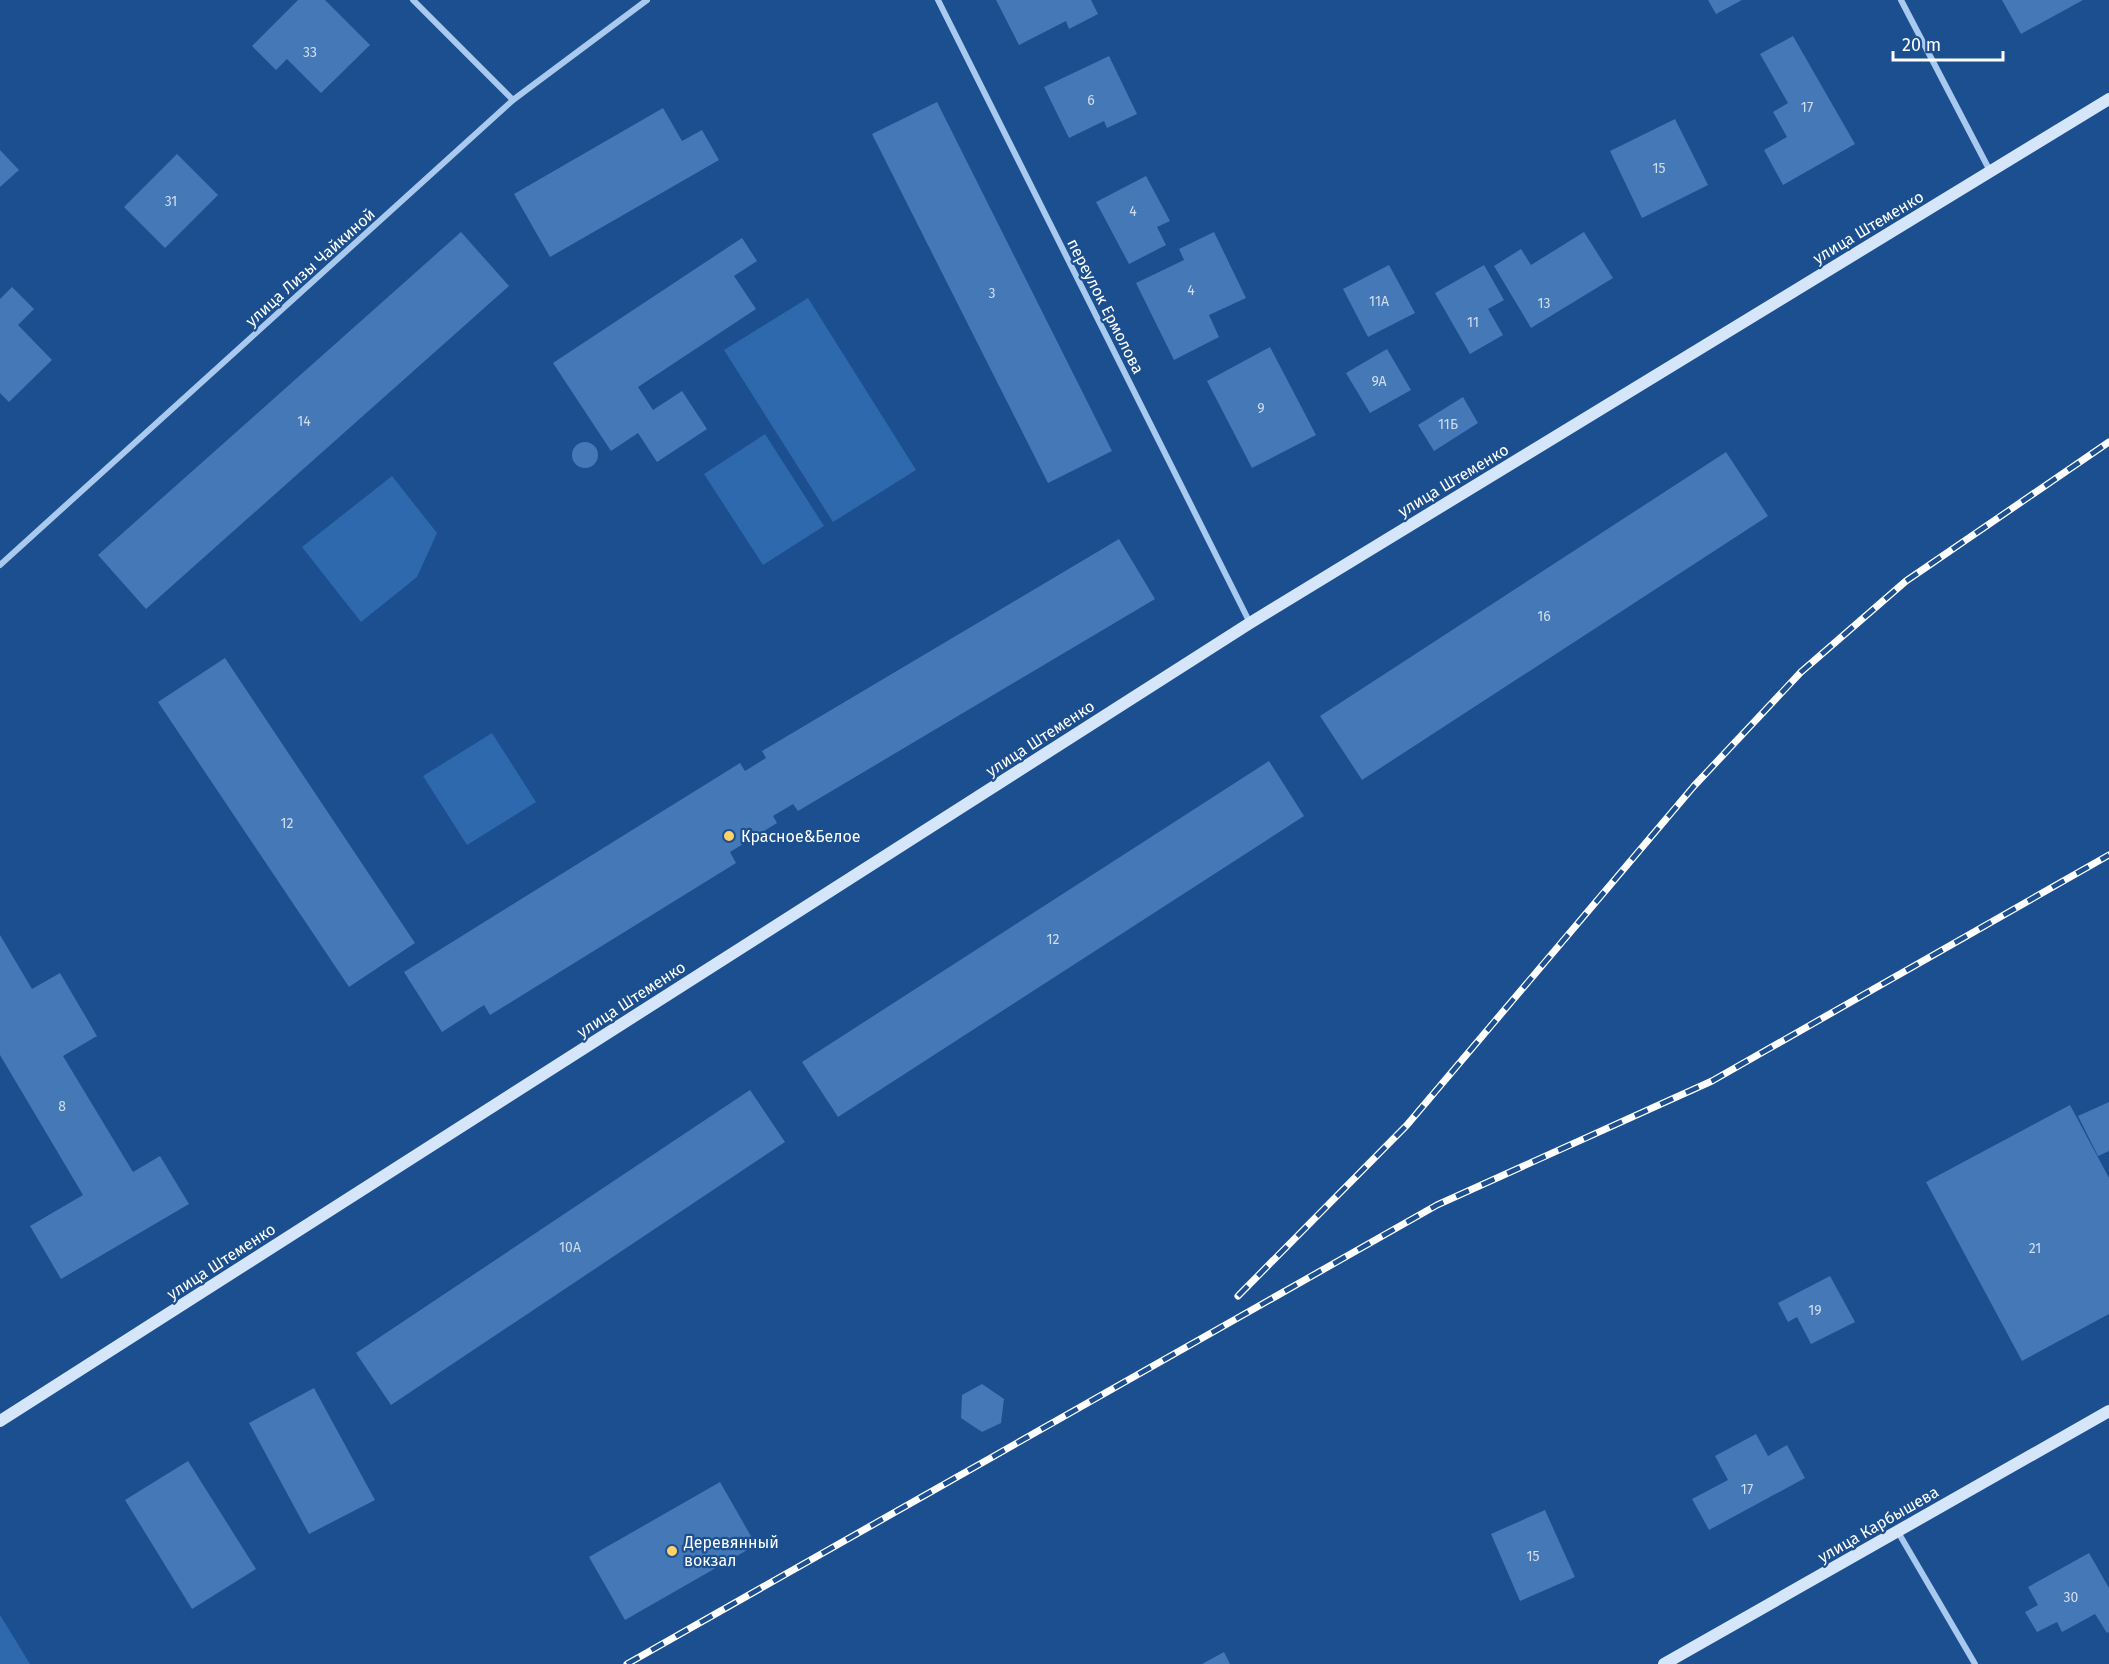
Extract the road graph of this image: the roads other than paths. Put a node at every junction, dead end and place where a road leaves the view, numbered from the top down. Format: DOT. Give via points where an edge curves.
graph roads {
  1 [pos="413,0"];
  2 [pos="647,0"];
  3 [pos="938,0"];
  4 [pos="1901,0"];
  5 [pos="2109,99"];
  6 [pos="513,100"];
  7 [pos="1990,172"];
  8 [pos="0,566"];
  9 [pos="1250,623"];
  10 [pos="2109,1411"];
  11 [pos="0,1421"];
  12 [pos="1898,1532"];
  13 [pos="1664,1664"];
  14 [pos="1975,1664"];
  1 -- 6 [label="street"];
  2 -- 6 [label="street, улица Лизы Чайкиной"];
  3 -- 9 [label="street, переулок Ермолова"];
  4 -- 7 [label="street"];
  5 -- 7 [label="main road, улица Штеменко"];
  6 -- 8 [label="street, улица Лизы Чайкиной"];
  7 -- 9 [label="main road, улица Штеменко"];
  9 -- 11 [label="main road, улица Штеменко"];
  10 -- 12 [label="main road, улица Карбышева"];
  12 -- 13 [label="main road, улица Карбышева"];
  12 -- 14 [label="street"];
}
